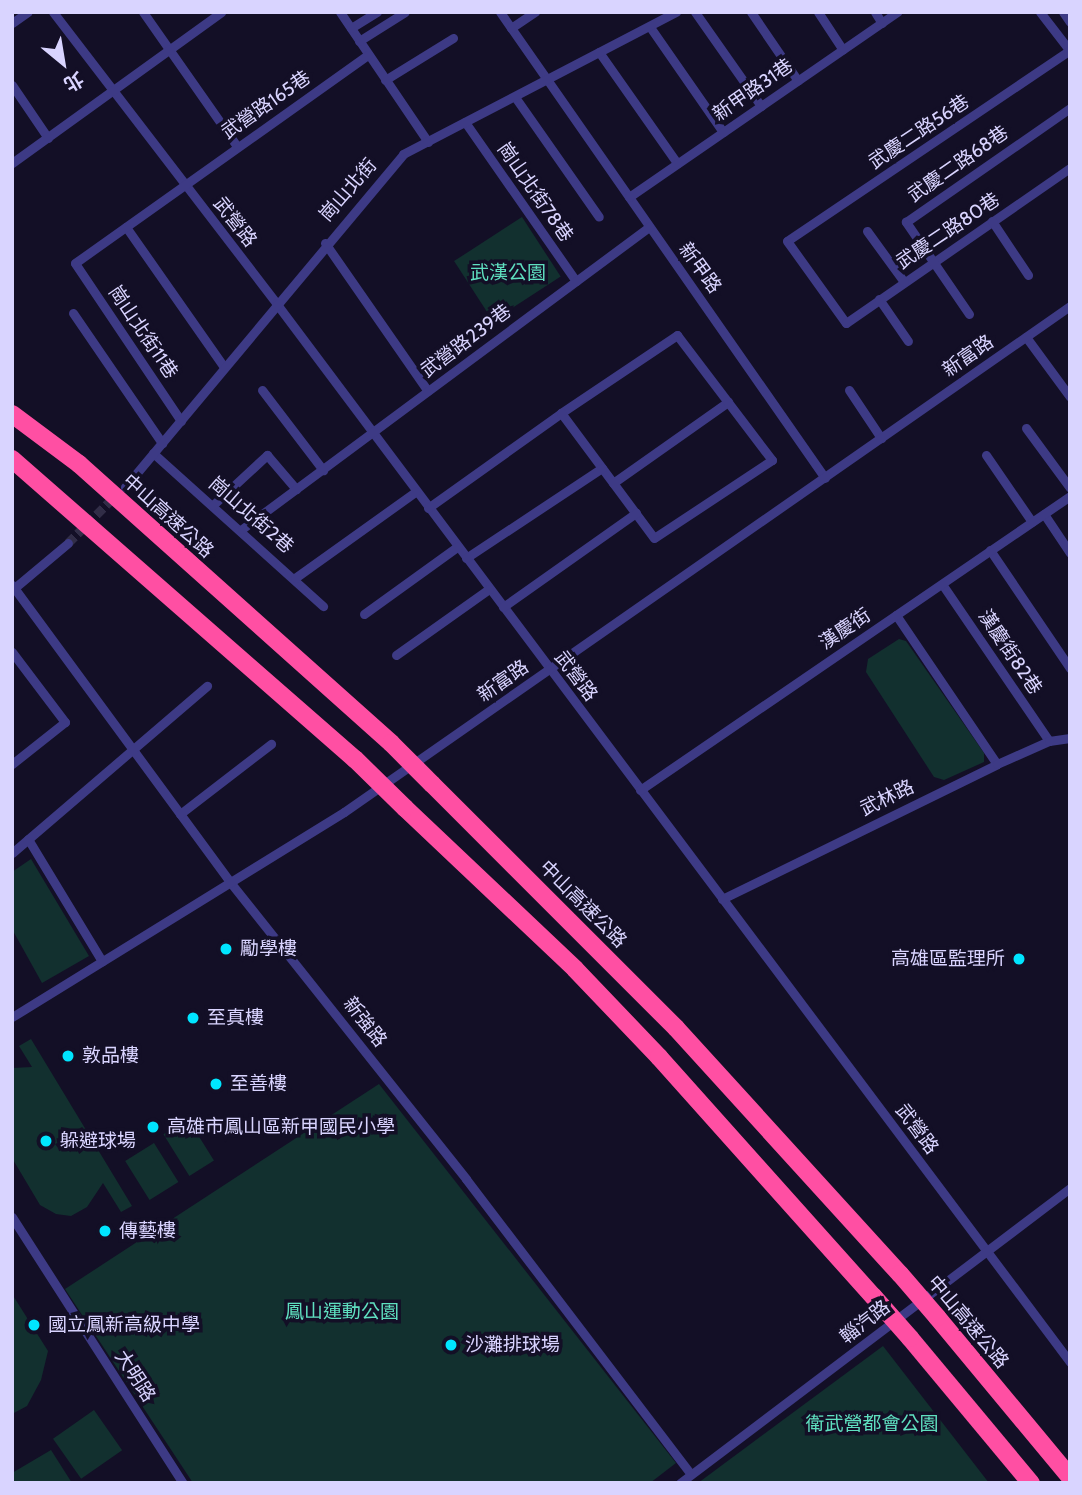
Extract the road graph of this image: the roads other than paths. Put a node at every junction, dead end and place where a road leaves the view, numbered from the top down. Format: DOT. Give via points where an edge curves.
graph roads {
  1 [pos="29,12"];
  2 [pos="53,12"];
  3 [pos="143,12"];
  4 [pos="221,12"];
  5 [pos="340,12"];
  6 [pos="377,12"];
  7 [pos="405,12"];
  8 [pos="500,12"];
  9 [pos="535,12"];
  10 [pos="676,12"];
  11 [pos="695,12"];
  12 [pos="751,12"];
  13 [pos="818,12"];
  14 [pos="875,12"];
  15 [pos="897,12"];
  16 [pos="1040,12"];
  17 [pos="1063,12"];
  18 [pos="1070,22"];
  19 [pos="12,23"];
  20 [pos="882,23"];
  21 [pos="650,26"];
  22 [pos="351,28"];
  23 [pos="511,28"];
  24 [pos="453,38"];
  25 [pos="359,41"];
  26 [pos="169,50"];
  27 [pos="843,50"];
  28 [pos="1070,50"];
  29 [pos="599,52"];
  30 [pos="368,55"];
  31 [pos="385,80"];
  32 [pos="546,80"];
  33 [pos="798,81"];
  34 [pos="12,85"];
  35 [pos="114,92"];
  36 [pos="515,97"];
  37 [pos="761,106"];
  38 [pos="1070,108"];
  39 [pos="465,122"];
  40 [pos="723,132"];
  41 [pos="48,138"];
  42 [pos="428,142"];
  43 [pos="237,146"];
  44 [pos="12,163"];
  45 [pos="677,163"];
  46 [pos="1070,168"];
  47 [pos="184,185"];
  48 [pos="629,197"];
  49 [pos="599,217"];
  50 [pos="992,221"];
  51 [pos="125,227"];
  52 [pos="649,227"];
  53 [pos="867,231"];
  54 [pos="325,243"];
  55 [pos="933,262"];
  56 [pos="75,263"];
  57 [pos="1028,275"];
  58 [pos="576,281"];
  59 [pos="904,282"];
  60 [pos="879,299"];
  61 [pos="276,303"];
  62 [pos="1070,306"];
  63 [pos="73,313"];
  64 [pos="969,314"];
  65 [pos="846,323"];
  66 [pos="1026,337"];
  67 [pos="908,341"];
  68 [pos="224,368"];
  69 [pos="262,390"];
  70 [pos="849,390"];
  71 [pos="428,391"];
  72 [pos="1070,397"];
  73 [pos="12,402"];
  74 [pos="728,402"];
  75 [pos="561,413"];
  76 [pos="12,414"];
  77 [pos="181,421"];
  78 [pos="1026,428"];
  79 [pos="372,433"];
  80 [pos="881,438"];
  81 [pos="162,443"];
  82 [pos="153,453"];
  83 [pos="986,455"];
  84 [pos="12,459"];
  85 [pos="79,464"];
  86 [pos="602,468"];
  87 [pos="323,470"];
  88 [pos="825,478"];
  89 [pos="613,483"];
  90 [pos="125,486"];
  91 [pos="1070,488"];
  92 [pos="296,489"];
  93 [pos="415,492"];
  94 [pos="1070,496"];
  95 [pos="213,505"];
  96 [pos="428,508"];
  97 [pos="636,513"];
  98 [pos="1044,514"];
  99 [pos="1032,522"];
  100 [pos="243,529"];
  101 [pos="68,543"];
  102 [pos="457,547"];
  103 [pos="990,551"];
  104 [pos="1070,553"];
  105 [pos="466,558"];
  106 [pos="295,578"];
  107 [pos="942,584"];
  108 [pos="13,588"];
  109 [pos="489,589"];
  110 [pos="324,606"];
  111 [pos="503,607"];
  112 [pos="365,614"];
  113 [pos="896,615"];
  114 [pos="13,655"];
  115 [pos="396,655"];
  116 [pos="1070,668"];
  117 [pos="550,670"];
  118 [pos="207,686"];
  119 [pos="1070,738"];
  120 [pos="1049,741"];
  121 [pos="271,744"];
  122 [pos="131,748"];
  123 [pos="12,764"];
  124 [pos="997,764"];
  125 [pos="640,790"];
  126 [pos="180,814"];
  127 [pos="28,839"];
  128 [pos="12,853"];
  129 [pos="230,882"];
  130 [pos="722,899"];
  131 [pos="102,961"];
  132 [pos="12,1017"];
  133 [pos="1070,1188"];
  134 [pos="12,1217"];
  135 [pos="986,1251"];
  136 [pos="1070,1362"];
  137 [pos="691,1474"];
  138 [pos="1070,1477"];
  139 [pos="183,1483"];
  140 [pos="680,1483"];
  141 [pos="1031,1483"];
  1 -- 19 [label="street"];
  2 -- 35 [label="street, 武營路"];
  3 -- 26 [label="street"];
  4 -- 26 [label="street"];
  5 -- 22 [label="street"];
  6 -- 22 [label="street"];
  7 -- 25 [label="street"];
  8 -- 23 [label="street, 新甲路"];
  9 -- 23 [label="street"];
  10 -- 21 [label="street, 崗山北街"];
  11 -- 37 [label="street"];
  12 -- 33 [label="street"];
  13 -- 27 [label="street"];
  14 -- 20 [label="street"];
  15 -- 20 [label="street, 新甲路31巷"];
  16 -- 28 [label="street"];
  17 -- 18 [label="street"];
  20 -- 27 [label="street, 新甲路31巷"];
  21 -- 29 [label="street, 崗山北街"];
  21 -- 40 [label="street"];
  22 -- 25 [label="street"];
  23 -- 32 [label="street, 新甲路"];
  24 -- 31 [label="street"];
  25 -- 30 [label="street"];
  26 -- 35 [label="street"];
  26 -- 43 [label="street"];
  27 -- 33 [label="street, 新甲路31巷"];
  28 -- 65 [label="street, 武慶二路56巷" via="788,241"];
  29 -- 32 [label="street, 崗山北街"];
  29 -- 45 [label="street"];
  30 -- 31 [label="street"];
  30 -- 43 [label="street, 武營路165巷"];
  31 -- 42 [label="street"];
  32 -- 36 [label="street, 崗山北街"];
  32 -- 48 [label="street, 新甲路"];
  33 -- 37 [label="street, 新甲路31巷"];
  34 -- 41 [label="street"];
  35 -- 41 [label="street"];
  35 -- 47 [label="street, 武營路"];
  36 -- 39 [label="street, 崗山北街"];
  36 -- 49 [label="street"];
  37 -- 40 [label="street, 新甲路31巷"];
  38 -- 55 [label="street, 武慶二路68巷" via="906,222"];
  39 -- 42 [label="street, 崗山北街"];
  39 -- 58 [label="street, 崗山北街78巷"];
  40 -- 45 [label="street, 新甲路31巷"];
  41 -- 44 [label="street"];
  42 -- 54 [label="street, 崗山北街" via="403,154"];
  43 -- 47 [label="street, 武營路165巷"];
  45 -- 48 [label="street, 新甲路31巷"];
  46 -- 50 [label="street, 武慶二路80巷"];
  47 -- 51 [label="street, 武營路165巷"];
  47 -- 61 [label="street, 武營路"];
  48 -- 52 [label="street, 新甲路"];
  50 -- 55 [label="street, 武慶二路80巷"];
  50 -- 57 [label="street"];
  51 -- 56 [label="street, 武營路165巷"];
  51 -- 68 [label="street"];
  52 -- 58 [label="street, 武營路239巷"];
  52 -- 88 [label="street, 新甲路"];
  53 -- 59 [label="street"];
  54 -- 61 [label="street, 崗山北街"];
  54 -- 71 [label="street"];
  55 -- 59 [label="street, 武慶二路80巷"];
  55 -- 64 [label="street"];
  56 -- 77 [label="street, 崗山北街11巷"];
  58 -- 71 [label="street, 武營路239巷"];
  59 -- 60 [label="street, 武慶二路80巷"];
  60 -- 65 [label="street, 武慶二路80巷"];
  60 -- 67 [label="street"];
  61 -- 68 [label="street, 崗山北街"];
  61 -- 79 [label="street, 武營路"];
  62 -- 66 [label="street, 新富路"];
  63 -- 81 [label="street"];
  66 -- 72 [label="street"];
  66 -- 80 [label="street, 新富路"];
  68 -- 77 [label="street, 崗山北街"];
  69 -- 87 [label="street"];
  70 -- 80 [label="street"];
  71 -- 79 [label="street, 武營路239巷"];
  73 -- 85 [label="highway"];
  74 -- 75 [label="street" via="677,334"];
  74 -- 89 [label="street"];
  74 -- 97 [label="street" via="772,460 654,538"];
  75 -- 86 [label="street"];
  75 -- 96 [label="street"];
  76 -- 85 [label="highway, 中山高速公路"];
  77 -- 81 [label="street, 崗山北街"];
  78 -- 91 [label="street"];
  79 -- 87 [label="street, 武營路239巷"];
  79 -- 93 [label="street, 武營路"];
  80 -- 88 [label="street, 新富路"];
  81 -- 82 [label="street, 崗山北街"];
  82 -- 90 [label="street, 崗山北街"];
  82 -- 95 [label="street, 崗山北街2巷"];
  83 -- 99 [label="street"];
  84 -- 141 [label="highway, bridge" via="355,759 650,1047 910,1338"];
  85 -- 138 [label="highway, 中山高速公路, bridge" via="391,743 676,1028 900,1274"];
  86 -- 89 [label="street"];
  86 -- 105 [label="street"];
  87 -- 92 [label="street, 武營路239巷"];
  88 -- 117 [label="street, 新富路"];
  89 -- 97 [label="street"];
  92 -- 95 [label="street" via="267,455"];
  92 -- 100 [label="street, 武營路239巷"];
  93 -- 96 [label="street, 武營路"];
  93 -- 106 [label="street"];
  94 -- 98 [label="street, 漢慶街"];
  95 -- 100 [label="street, 崗山北街2巷"];
  96 -- 102 [label="street, 武營路"];
  97 -- 111 [label="street"];
  98 -- 99 [label="street, 漢慶街"];
  98 -- 104 [label="street"];
  99 -- 103 [label="street, 漢慶街"];
  100 -- 106 [label="street, 崗山北街2巷"];
  101 -- 108 [label="street, 新強路"];
  102 -- 105 [label="street, 武營路"];
  102 -- 112 [label="street"];
  103 -- 107 [label="street, 漢慶街"];
  103 -- 116 [label="street"];
  105 -- 109 [label="street, 武營路"];
  106 -- 110 [label="street, 崗山北街2巷"];
  107 -- 113 [label="street, 漢慶街"];
  107 -- 120 [label="street, 漢慶街82巷"];
  108 -- 122 [label="street, 新強路"];
  109 -- 111 [label="street, 武營路"];
  109 -- 115 [label="street"];
  111 -- 117 [label="street, 武營路"];
  113 -- 124 [label="street"];
  113 -- 125 [label="street, 漢慶街"];
  114 -- 123 [label="street" via="65,722"];
  117 -- 125 [label="street, 武營路"];
  117 -- 129 [label="street, 新富路" via="344,812"];
  118 -- 122 [label="street"];
  119 -- 120 [label="street, 武林路"];
  120 -- 124 [label="street, 武林路"];
  121 -- 126 [label="street"];
  122 -- 126 [label="street, 新強路"];
  122 -- 127 [label="street"];
  124 -- 130 [label="street, 武林路"];
  125 -- 130 [label="street, 武營路"];
  126 -- 129 [label="street, 新強路"];
  127 -- 128 [label="street"];
  127 -- 131 [label="street"];
  129 -- 131 [label="street, 新富路"];
  129 -- 137 [label="street, 新強路" via="466,1179"];
  130 -- 135 [label="street, 武營路"];
  131 -- 132 [label="street, 新富路"];
  133 -- 135 [label="street, 輜汽路"];
  134 -- 139 [label="street, 大明路"];
  135 -- 136 [label="street, 武營路"];
  135 -- 137 [label="street, 輜汽路"];
  137 -- 140 [label="street, 輜汽路"];
}
